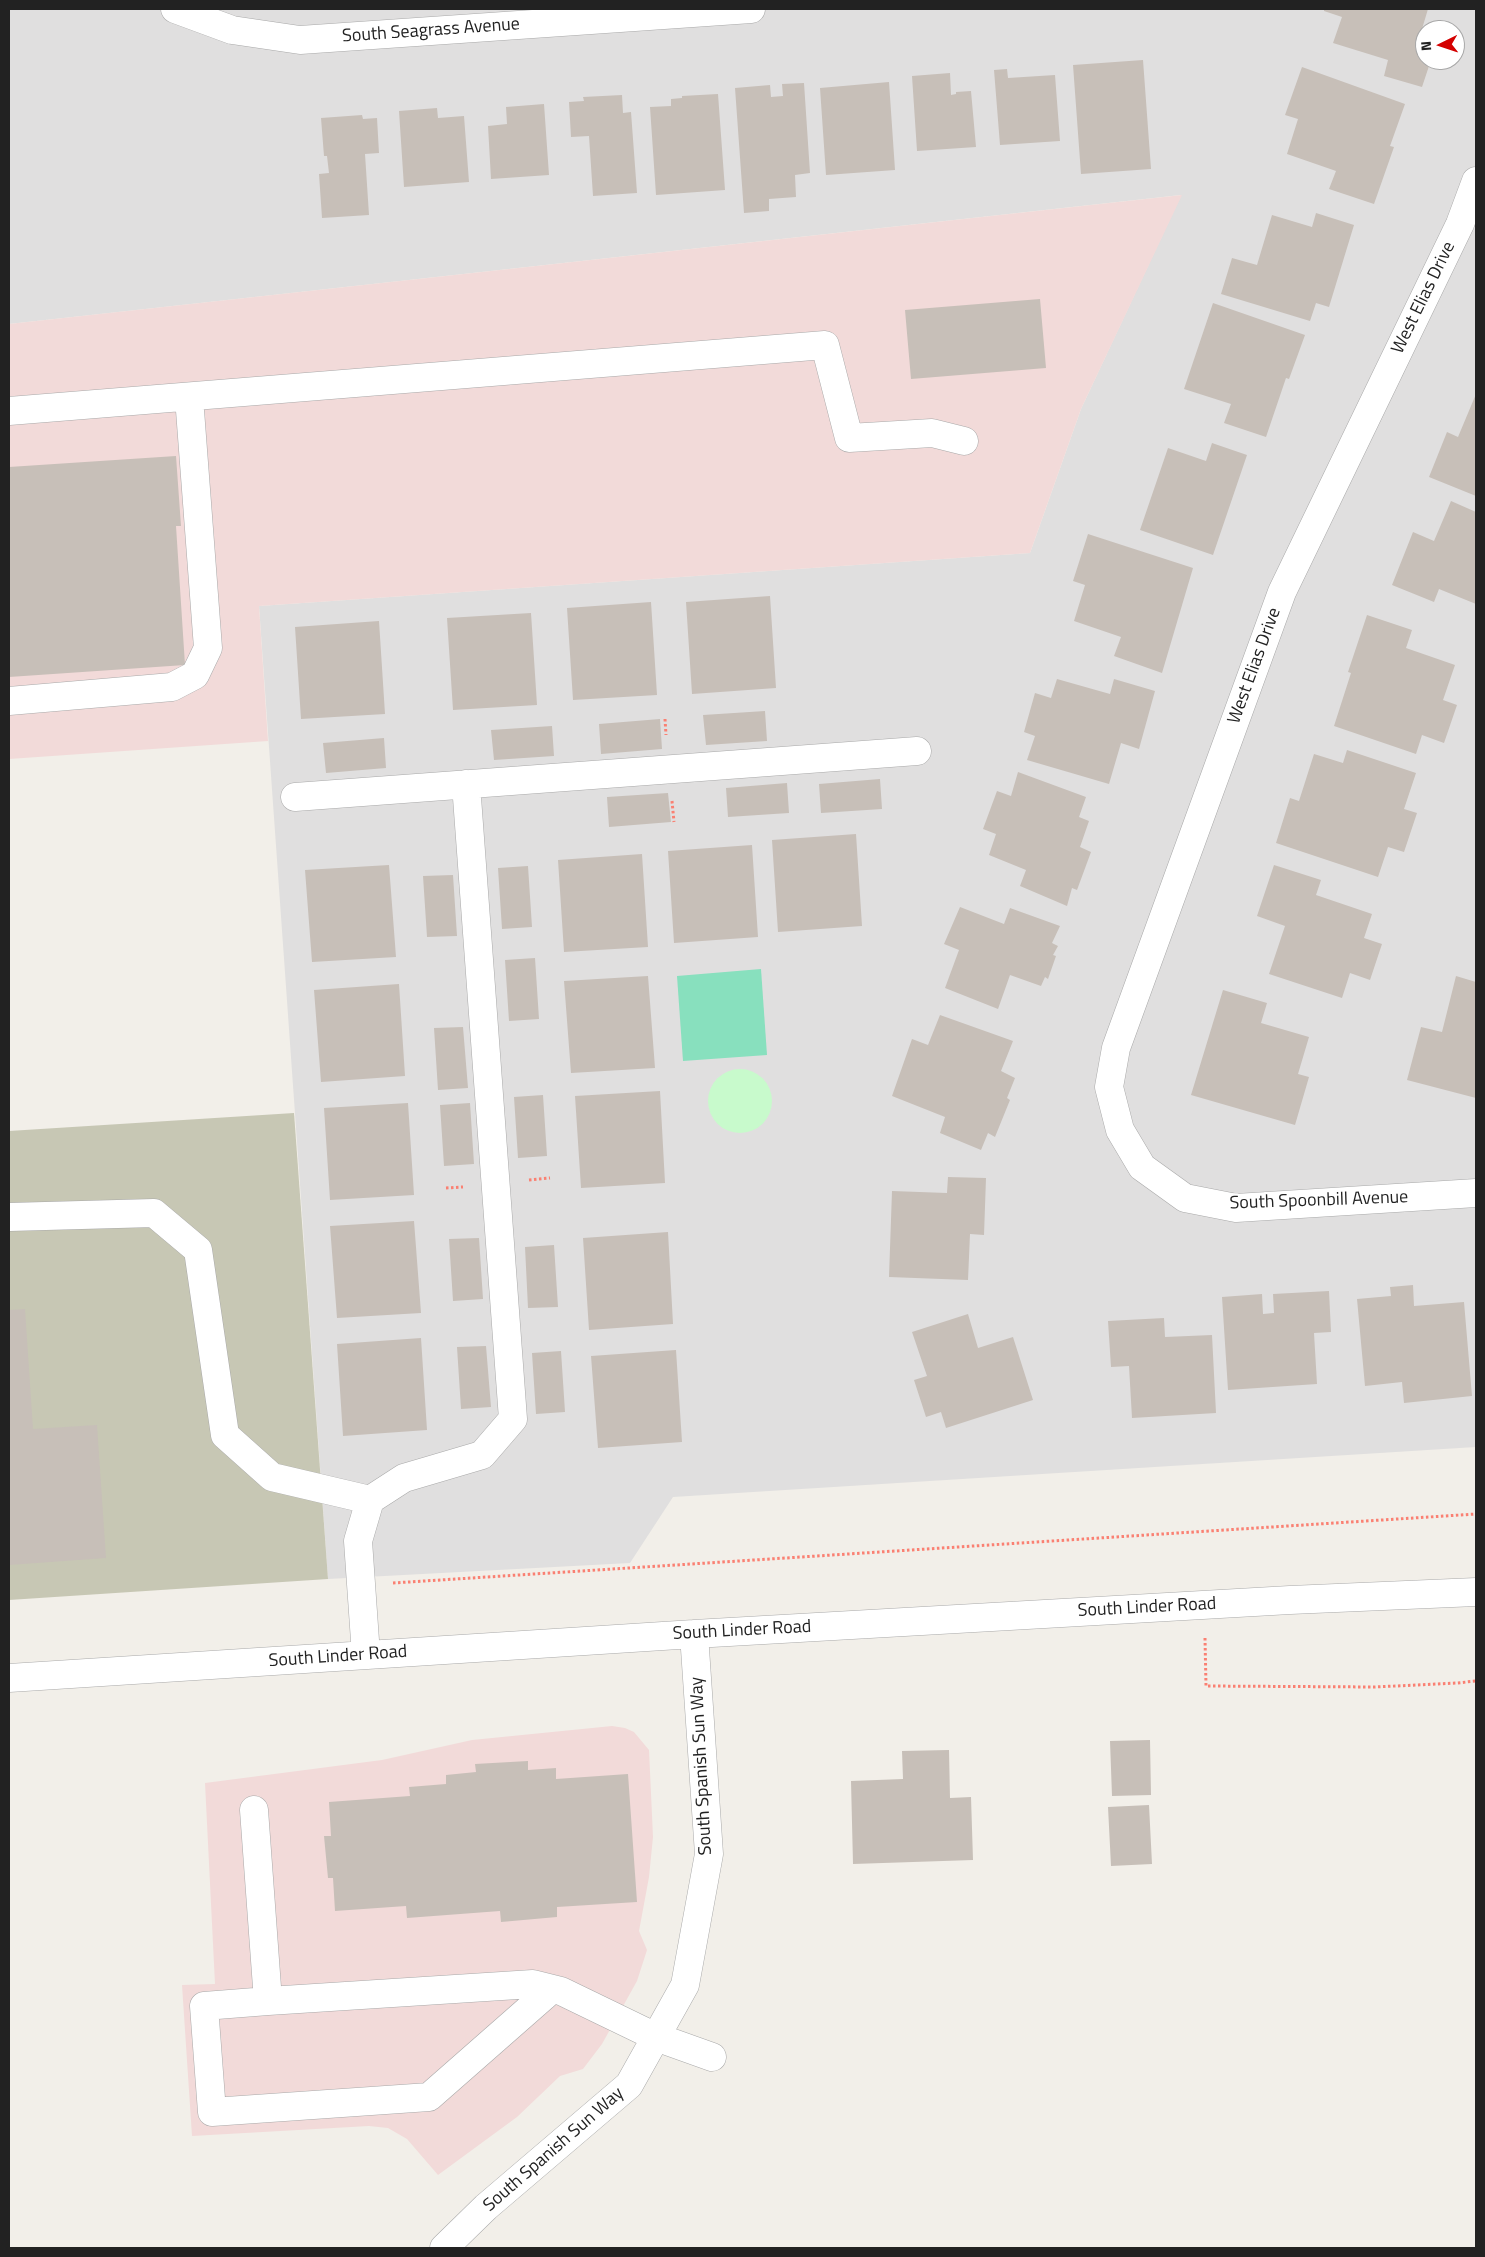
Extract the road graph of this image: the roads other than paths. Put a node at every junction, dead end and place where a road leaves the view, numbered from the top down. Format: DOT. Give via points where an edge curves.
graph roads {
  1 [pos="175,9"];
  2 [pos="751,9"];
  3 [pos="1476,181"];
  4 [pos="189,397"];
  5 [pos="9,411"];
  6 [pos="964,441"];
  7 [pos="9,701"];
  8 [pos="917,752"];
  9 [pos="466,784"];
  10 [pos="295,797"];
  11 [pos="1142,1167"];
  12 [pos="1476,1193"];
  13 [pos="9,1217"];
  14 [pos="370,1500"];
  15 [pos="1476,1592"];
  16 [pos="694,1634"];
  17 [pos="366,1655"];
  18 [pos="9,1678"];
  19 [pos="254,1810"];
  20 [pos="552,1989"];
  21 [pos="268,2001"];
  22 [pos="656,2037"];
  23 [pos="712,2057"];
  24 [pos="444,2248"];
  1 -- 2 [label="street, South Seagrass Avenue" via="232,30 300,40"];
  3 -- 11 [label="street, West Elias Drive" via="1455,233 1282,592 1116,1048 1109,1087 1120,1130"];
  4 -- 5 [label="street"];
  4 -- 6 [label="street" via="825,345 848,438 932,433"];
  4 -- 7 [label="street" via="208,648 195,675 172,687"];
  8 -- 9 [label="street"];
  9 -- 10 [label="street"];
  9 -- 14 [label="street" via="513,1419 482,1455 404,1478"];
  11 -- 12 [label="street, South Spoonbill Avenue" via="1185,1198 1236,1208"];
  13 -- 14 [label="street" via="154,1213 198,1250 225,1435 272,1477"];
  14 -- 17 [label="street" via="358,1541"];
  15 -- 16 [label="street, South Linder Road"];
  16 -- 17 [label="street, South Linder Road"];
  16 -- 22 [label="street, South Spanish Sun Way" via="709,1854 686,1985"];
  17 -- 18 [label="street, South Linder Road"];
  19 -- 21 [label="street"];
  20 -- 21 [label="street" via="528,1984"];
  20 -- 21 [label="street" via="429,2097 212,2112 204,2006"];
  20 -- 22 [label="street"];
  22 -- 23 [label="street"];
  22 -- 24 [label="street, South Spanish Sun Way" via="629,2085"];
}
